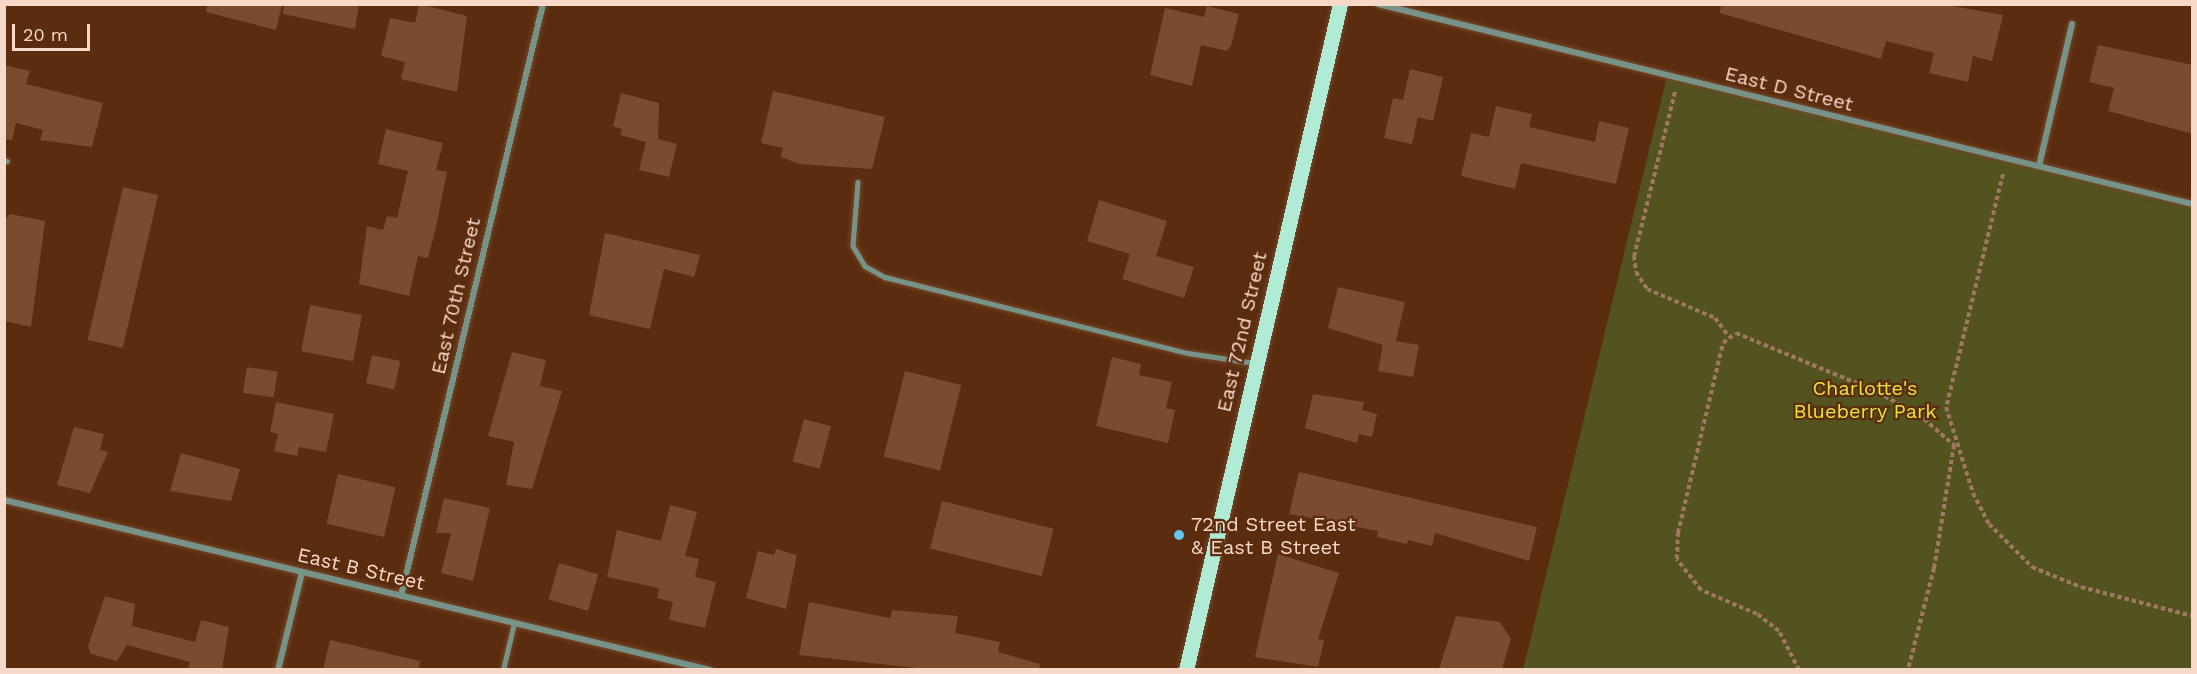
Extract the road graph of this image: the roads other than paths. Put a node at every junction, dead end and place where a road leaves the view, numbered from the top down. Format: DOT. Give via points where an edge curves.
graph roads {
  1 [pos="543,4"];
  2 [pos="1340,4"];
  3 [pos="1378,4"];
  4 [pos="2072,24"];
  5 [pos="2039,166"];
  6 [pos="858,182"];
  7 [pos="2193,204"];
  8 [pos="1257,364"];
  9 [pos="4,500"];
  10 [pos="302,572"];
  11 [pos="401,596"];
  12 [pos="514,623"];
  13 [pos="278,669"];
  14 [pos="503,669"];
  15 [pos="707,669"];
  16 [pos="1186,669"];
  1 -- 11 [label="street, East 70th Street"];
  2 -- 8 [label="main road, East 72nd Street"];
  3 -- 5 [label="street, East D Street"];
  4 -- 5 [label="street"];
  5 -- 7 [label="street, East D Street"];
  6 -- 8 [label="lane" via="853,246 866,266 885,277 1197,355"];
  8 -- 16 [label="main road, East 72nd Street"];
  9 -- 10 [label="street, East B Street"];
  10 -- 11 [label="street, East B Street"];
  10 -- 13 [label="street"];
  11 -- 12 [label="street, East B Street"];
  12 -- 14 [label="lane"];
  12 -- 15 [label="street, East B Street"];
}
